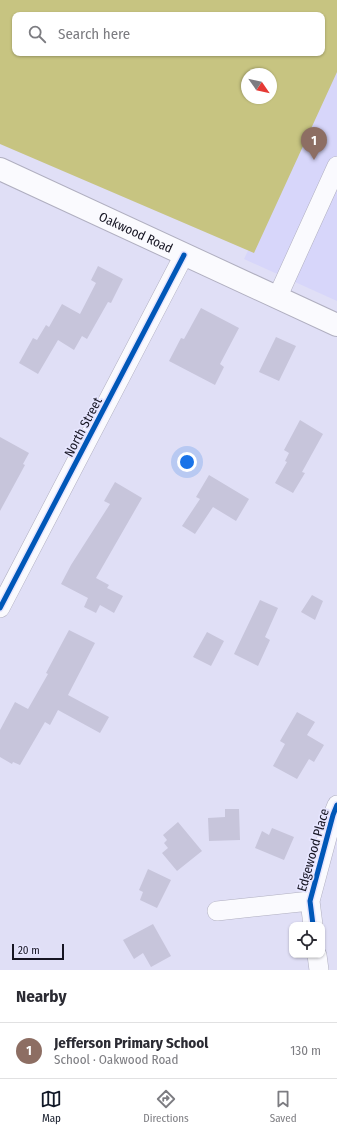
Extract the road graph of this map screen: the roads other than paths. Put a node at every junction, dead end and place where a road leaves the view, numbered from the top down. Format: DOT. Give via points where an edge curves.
graph roads {
  1 [pos="337,166"];
  2 [pos="0,169"];
  3 [pos="184,255"];
  4 [pos="277,298"];
  5 [pos="337,325"];
  6 [pos="0,608"];
  7 [pos="337,805"];
  8 [pos="310,901"];
  9 [pos="217,911"];
  10 [pos="313,922"];
  11 [pos="317,958"];
  12 [pos="319,970"];
  1 -- 4 [label="street"];
  2 -- 3 [label="main road, Oakwood Road"];
  3 -- 4 [label="main road, Oakwood Road"];
  3 -- 6 [label="street, North Street"];
  4 -- 5 [label="main road, Oakwood Road"];
  7 -- 8 [label="street, Edgewood Place"];
  8 -- 9 [label="street"];
  8 -- 10 [label="street, Edgewood Place"];
  11 -- 12 [label="street"];
}
